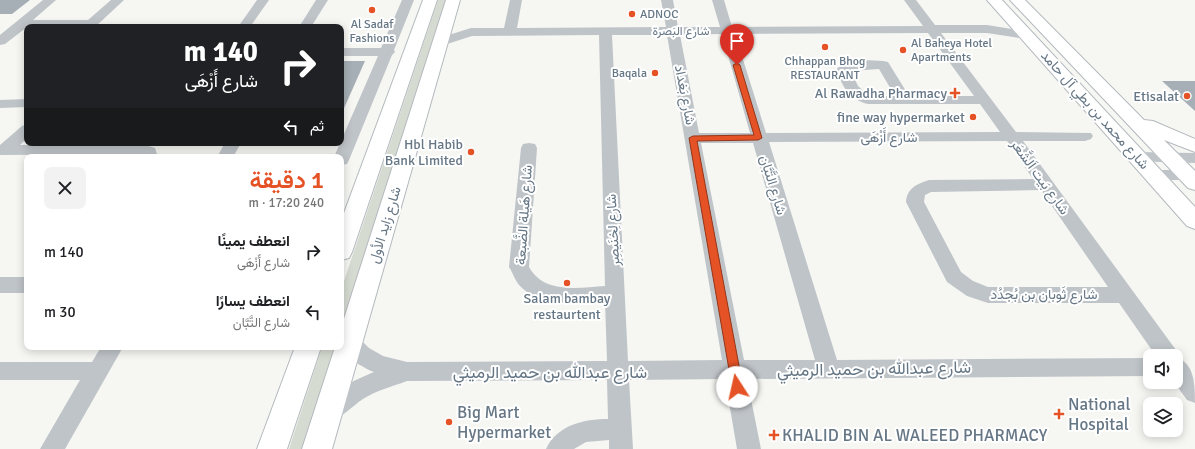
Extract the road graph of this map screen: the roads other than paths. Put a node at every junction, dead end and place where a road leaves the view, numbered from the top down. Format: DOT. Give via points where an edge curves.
graph roads {
  1 [pos="50,0"];
  2 [pos="118,0"];
  3 [pos="263,0"];
  4 [pos="322,0"];
  5 [pos="408,0"];
  6 [pos="430,0"];
  7 [pos="453,0"];
  8 [pos="516,0"];
  9 [pos="667,0"];
  10 [pos="718,0"];
  11 [pos="910,0"];
  12 [pos="994,0"];
  13 [pos="1018,0"];
  14 [pos="1013,20"];
  15 [pos="447,21"];
  16 [pos="21,24"];
  17 [pos="24,24"];
  18 [pos="90,24"];
  19 [pos="246,24"];
  20 [pos="307,24"];
  21 [pos="987,29"];
  22 [pos="932,30"];
  23 [pos="605,31"];
  24 [pos="673,31"];
  25 [pos="727,31"];
  26 [pos="471,32"];
  27 [pos="510,32"];
  28 [pos="1026,35"];
  29 [pos="0,41"];
  30 [pos="441,42"];
  31 [pos="344,52"];
  32 [pos="388,52"];
  33 [pos="905,100"];
  34 [pos="984,100"];
  35 [pos="24,103"];
  36 [pos="0,104"];
  37 [pos="1127,114"];
  38 [pos="24,132"];
  39 [pos="1084,136"];
  40 [pos="1012,137"];
  41 [pos="693,138"];
  42 [pos="758,138"];
  43 [pos="1195,146"];
  44 [pos="529,148"];
  45 [pos="3,150"];
  46 [pos="149,154"];
  47 [pos="344,154"];
  48 [pos="1135,157"];
  49 [pos="1171,158"];
  50 [pos="1195,158"];
  51 [pos="1152,175"];
  52 [pos="1192,177"];
  53 [pos="1046,184"];
  54 [pos="1195,221"];
  55 [pos="344,244"];
  56 [pos="0,285"];
  57 [pos="24,285"];
  58 [pos="616,293"];
  59 [pos="1124,295"];
  60 [pos="350,342"];
  61 [pos="1163,349"];
  62 [pos="110,350"];
  63 [pos="307,350"];
  64 [pos="1195,366"];
  65 [pos="1143,367"];
  66 [pos="1183,367"];
  67 [pos="829,369"];
  68 [pos="0,371"];
  69 [pos="97,371"];
  70 [pos="619,371"];
  71 [pos="734,371"];
  72 [pos="406,372"];
  73 [pos="1183,377"];
  74 [pos="1195,393"];
  75 [pos="328,413"];
  76 [pos="621,439"];
  77 [pos="52,449"];
  78 [pos="272,449"];
  79 [pos="317,449"];
  80 [pos="558,449"];
  81 [pos="748,449"];
  1 -- 16 [label="street"];
  2 -- 18 [label="street"];
  3 -- 19 [label="street"];
  4 -- 20 [label="street"];
  5 -- 32 [label="street"];
  6 -- 55 [label="main road"];
  7 -- 15 [label="main road, شارع زايد الأول"];
  8 -- 27 [label="street"];
  9 -- 24 [label="street, شارع بَغداد"];
  10 -- 25 [label="street, شارع التَّبَّان"];
  11 -- 22 [label="street, شارع بَيت اَلشَّعَر"];
  12 -- 14 [label="main road, شارع محمد بن بطي آل حامد"];
  13 -- 37 [label="main road, شارع محمد بن بطي آل حامد"];
  14 -- 21 [label="street, شارع البَصرة" via="1003,26"];
  14 -- 28 [label="main road, شارع محمد بن بطي آل حامد"];
  15 -- 26 [label="street, شارع البَصرة"];
  15 -- 30 [label="main road, شارع زايد الأول"];
  16 -- 17 [label="street"];
  16 -- 29 [label="street"];
  21 -- 22 [label="street, شارع البَصرة"];
  21 -- 28 [label="street, شارع البَصرة"];
  22 -- 25 [label="street, شارع البَصرة"];
  22 -- 34 [label="street, شارع بَيت اَلشَّعَر"];
  23 -- 24 [label="street, شارع البَصرة"];
  23 -- 27 [label="street, شارع البَصرة"];
  23 -- 58 [label="street, شارع لِخنَيصِر"];
  24 -- 25 [label="street, شارع البَصرة"];
  24 -- 41 [label="street, شارع بَغداد"];
  25 -- 42 [label="street, شارع التَّبَّان"];
  26 -- 27 [label="street, شارع البَصرة"];
  26 -- 30 [label="street, شارع البَصرة"];
  28 -- 48 [label="main road, شارع محمد بن بطي آل حامد"];
  30 -- 60 [label="main road, شارع زايد الأول"];
  31 -- 32 [label="street"];
  32 -- 47 [label="street"];
  33 -- 34 [label="street"];
  34 -- 40 [label="street, شارع بَيت اَلشَّعَر"];
  35 -- 36 [label="street"];
  37 -- 43 [label="main road" via="1156,130"];
  37 -- 49 [label="main road, شارع محمد بن بطي آل حامد"];
  38 -- 45 [label="street"];
  39 -- 40 [label="street, شارع أَزْهَى"];
  40 -- 42 [label="street, شارع أَزْهَى"];
  40 -- 53 [label="street, شارع بَيت اَلشَّعَر"];
  41 -- 42 [label="street, شارع أَزْهَى"];
  41 -- 71 [label="street, شارع بَغداد"];
  42 -- 67 [label="street, شارع التَّبَّان"];
  44 -- 58 [label="street, شارع هَيلة الضَّبعة" via="519,267 522,276 529,285 552,294"];
  45 -- 46 [label="street" via="142,149"];
  48 -- 49 [label="street"];
  48 -- 51 [label="main road, شارع محمد بن بطي آل حامد"];
  49 -- 50 [label="street"];
  49 -- 52 [label="main road, شارع محمد بن بطي آل حامد"];
  51 -- 52 [label="street"];
  51 -- 54 [label="main road, شارع محمد بن بطي آل حامد"];
  53 -- 59 [label="street, شارع بَيت اَلشَّعَر"];
  53 -- 59 [label="street, شارع ثَوبان بن بُجدُد" via="929,186 918,191 915,202 954,277 975,292 988,295"];
  56 -- 57 [label="street"];
  58 -- 70 [label="street, شارع لِخنَيصِر"];
  59 -- 61 [label="street, شارع بَيت اَلشَّعَر"];
  60 -- 72 [label="street, شارع عبدالله بن حميد الرميثي" via="373,362"];
  60 -- 75 [label="main road, شارع زايد الأول"];
  62 -- 69 [label="street"];
  63 -- 78 [label="main road"];
  64 -- 66 [label="street"];
  65 -- 67 [label="street, شارع عبدالله بن حميد الرميثي"];
  67 -- 71 [label="street, شارع عبدالله بن حميد الرميثي"];
  68 -- 69 [label="street"];
  69 -- 77 [label="street"];
  70 -- 71 [label="street, شارع عبدالله بن حميد الرميثي"];
  70 -- 72 [label="street, شارع عبدالله بن حميد الرميثي"];
  70 -- 76 [label="street, شارع لِخنَيصِر"];
  71 -- 81 [label="street, شارع بَغداد"];
  72 -- 75 [label="street, شارع عبدالله بن حميد الرميثي" via="373,381 342,400"];
  73 -- 74 [label="street"];
  75 -- 79 [label="main road, شارع زايد الأول"];
  76 -- 80 [label="street, شارع لِخنَيصِر" via="585,430 564,441"];
}
